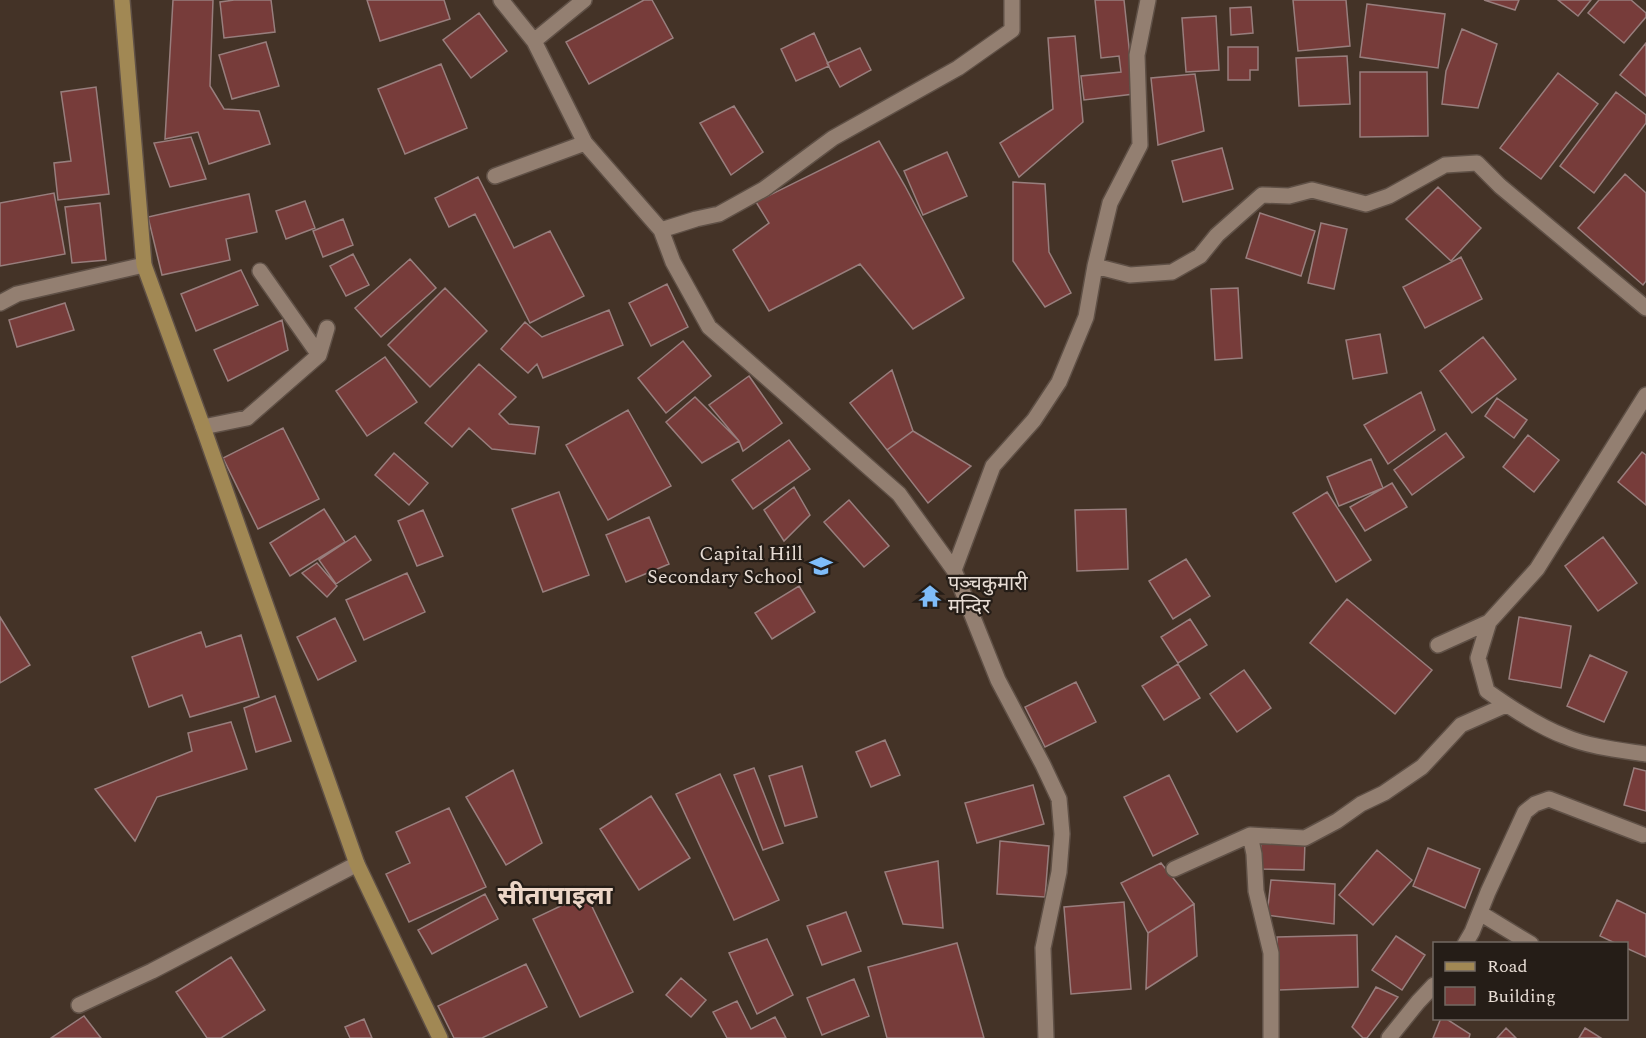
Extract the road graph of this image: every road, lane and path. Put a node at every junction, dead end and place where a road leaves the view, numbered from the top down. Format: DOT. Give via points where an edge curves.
graph roads {
  1 [pos="122,0"];
  2 [pos="501,0"];
  3 [pos="584,0"];
  4 [pos="1012,0"];
  5 [pos="1148,0"];
  6 [pos="534,41"];
  7 [pos="585,144"];
  8 [pos="495,176"];
  9 [pos="661,230"];
  10 [pos="144,265"];
  11 [pos="1095,266"];
  12 [pos="260,271"];
  13 [pos="0,303"];
  14 [pos="1646,308"];
  15 [pos="327,328"];
  16 [pos="319,355"];
  17 [pos="1646,395"];
  18 [pos="203,427"];
  19 [pos="954,570"];
  20 [pos="1489,622"];
  21 [pos="1438,645"];
  22 [pos="1506,705"];
  23 [pos="1646,753"];
  24 [pos="1642,835"];
  25 [pos="357,864"];
  26 [pos="1480,913"];
  27 [pos="1466,942"];
  28 [pos="1528,942"];
  29 [pos="1433,986"];
  30 [pos="79,1005"];
  31 [pos="1271,1037"];
  32 [pos="440,1038"];
  33 [pos="1046,1038"];
  34 [pos="1389,1038"];
  1 -- 10 [label="main road"];
  2 -- 6 [label="street"];
  3 -- 6 [label="street"];
  4 -- 9 [label="street" via="1012,30 958,68 833,138 764,189 719,214"];
  5 -- 11 [label="street" via="1137,55 1140,145 1110,203"];
  6 -- 7 [label="street"];
  7 -- 8 [label="street"];
  7 -- 9 [label="street"];
  9 -- 19 [label="street" via="673,262 709,327 899,494"];
  10 -- 13 [label="street" via="17,294"];
  10 -- 18 [label="main road"];
  11 -- 14 [label="street" via="1130,275 1172,272 1200,256 1217,235 1262,195 1289,196 1312,190 1366,204 1389,196 1445,165 1477,163"];
  11 -- 19 [label="street" via="1086,317 1059,382 1034,420 993,466"];
  12 -- 16 [label="street"];
  15 -- 16 [label="street"];
  16 -- 18 [label="street" via="247,417"];
  17 -- 20 [label="street" via="1537,569"];
  18 -- 25 [label="main road"];
  19 -- 33 [label="street" via="998,680 1059,799 1059,873 1043,948"];
  20 -- 21 [label="street"];
  20 -- 22 [label="street" via="1478,658 1487,692"];
  22 -- 23 [label="street" via="1563,736"];
  22 -- 31 [label="street" via="1461,725 1422,767 1384,794 1305,838 1250,835 1256,891 1271,953"];
  24 -- 26 [label="street" via="1549,799 1535,804 1526,812"];
  25 -- 30 [label="street"];
  25 -- 32 [label="main road"];
  26 -- 27 [label="street"];
  26 -- 28 [label="street"];
  29 -- 34 [label="street"];
}
